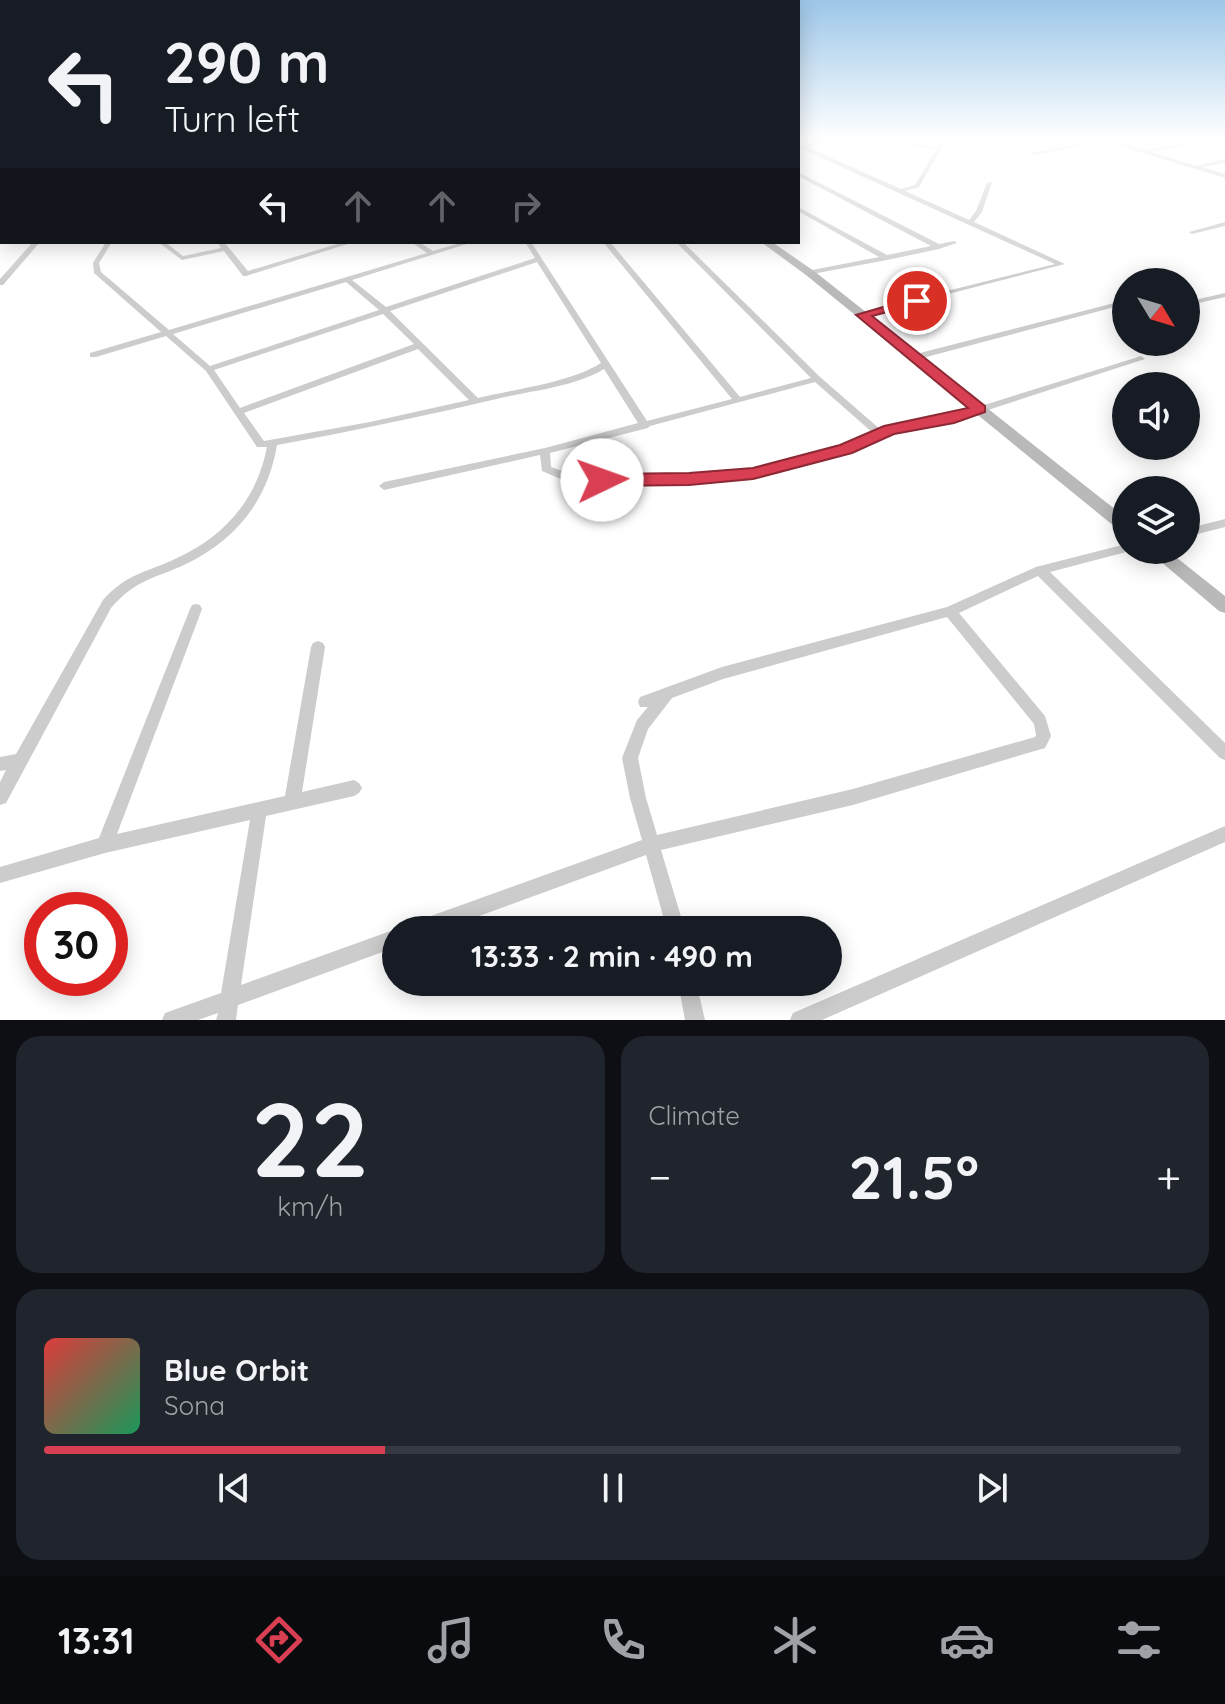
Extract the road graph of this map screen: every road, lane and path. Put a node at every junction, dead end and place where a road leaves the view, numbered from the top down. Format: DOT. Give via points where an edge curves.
graph roads {
  1 [pos="824,188"];
  2 [pos="896,188"];
  3 [pos="911,188"];
  4 [pos="988,188"];
  5 [pos="902,190"];
  6 [pos="800,210"];
  7 [pos="971,221"];
  8 [pos="1225,224"];
  9 [pos="1192,232"];
  10 [pos="954,243"];
  11 [pos="35,244"];
  12 [pos="108,244"];
  13 [pos="164,244"];
  14 [pos="222,244"];
  15 [pos="314,244"];
  16 [pos="344,244"];
  17 [pos="417,244"];
  18 [pos="463,244"];
  19 [pos="529,244"];
  20 [pos="608,244"];
  21 [pos="681,244"];
  22 [pos="769,244"];
  23 [pos="939,247"];
  24 [pos="226,249"];
  25 [pos="322,250"];
  26 [pos="432,253"];
  27 [pos="887,258"];
  28 [pos="539,259"];
  29 [pos="810,273"];
  30 [pos="347,279"];
  31 [pos="0,283"];
  32 [pos="1225,295"];
  33 [pos="1200,301"];
  34 [pos="1112,306"];
  35 [pos="383,309"];
  36 [pos="862,315"];
  37 [pos="169,332"];
  38 [pos="420,345"];
  39 [pos="93,355"];
  40 [pos="915,357"];
  41 [pos="1141,359"];
  42 [pos="606,364"];
  43 [pos="209,369"];
  44 [pos="817,379"];
  45 [pos="474,399"];
  46 [pos="737,399"];
  47 [pos="979,409"];
  48 [pos="240,411"];
  49 [pos="645,426"];
  50 [pos="880,434"];
  51 [pos="272,445"];
  52 [pos="545,451"];
  53 [pos="384,486"];
  54 [pos="1112,516"];
  55 [pos="1225,523"];
  56 [pos="1200,529"];
  57 [pos="1112,552"];
  58 [pos="1172,564"];
  59 [pos="1040,570"];
  60 [pos="1225,606"];
  61 [pos="196,609"];
  62 [pos="950,611"];
  63 [pos="318,647"];
  64 [pos="668,694"];
  65 [pos="645,702"];
  66 [pos="1225,753"];
  67 [pos="17,761"];
  68 [pos="0,764"];
  69 [pos="354,788"];
  70 [pos="0,797"];
  71 [pos="292,803"];
  72 [pos="259,811"];
  73 [pos="1225,834"];
  74 [pos="654,844"];
  75 [pos="105,845"];
  76 [pos="0,875"];
  77 [pos="456,916"];
  78 [pos="672,916"];
  79 [pos="382,943"];
  80 [pos="690,996"];
  81 [pos="228,999"];
  82 [pos="172,1020"];
  83 [pos="226,1020"];
  84 [pos="695,1020"];
  85 [pos="800,1020"];
  1 -- 23 [label="street"];
  2 -- 5 [label="street"];
  3 -- 5 [label="street"];
  4 -- 7 [label="street"];
  5 -- 7 [label="street"];
  6 -- 27 [label="street"];
  7 -- 36 [label="street" via="1062,264"];
  8 -- 9 [label="street"];
  10 -- 23 [label="street"];
  11 -- 31 [label="street"];
  12 -- 37 [label="street" via="96,263 98,273"];
  13 -- 24 [label="street" via="182,258"];
  14 -- 24 [label="street"];
  15 -- 25 [label="street"];
  16 -- 25 [label="street"];
  17 -- 26 [label="street"];
  18 -- 26 [label="street"];
  19 -- 28 [label="street"];
  20 -- 46 [label="street"];
  21 -- 44 [label="street"];
  22 -- 29 [label="street"];
  23 -- 27 [label="street"];
  24 -- 25 [label="street" via="246,274"];
  26 -- 30 [label="street"];
  27 -- 29 [label="street"];
  28 -- 35 [label="street"];
  28 -- 42 [label="street"];
  29 -- 36 [label="street"];
  30 -- 35 [label="street"];
  30 -- 37 [label="street"];
  32 -- 33 [label="street"];
  34 -- 40 [label="street"];
  35 -- 38 [label="street"];
  35 -- 43 [label="street"];
  36 -- 40 [label="street"];
  37 -- 39 [label="street"];
  37 -- 43 [label="street"];
  38 -- 45 [label="street"];
  38 -- 48 [label="street"];
  40 -- 47 [label="street"];
  41 -- 47 [label="street"];
  42 -- 45 [label="street" via="564,381"];
  42 -- 49 [label="street"];
  43 -- 48 [label="street"];
  44 -- 46 [label="street"];
  44 -- 50 [label="street"];
  45 -- 51 [label="street"];
  46 -- 49 [label="street"];
  47 -- 50 [label="street"];
  47 -- 54 [label="street"];
  48 -- 51 [label="street" via="256,441"];
  49 -- 52 [label="street"];
  50 -- 52 [label="street" via="846,449 753,474 689,479 563,476 546,469"];
  51 -- 67 [label="street" via="266,476 252,503 224,534 196,554 130,579 107,604"];
  52 -- 53 [label="street"];
  55 -- 56 [label="street"];
  57 -- 59 [label="street"];
  58 -- 60 [label="street"];
  59 -- 62 [label="street"];
  59 -- 66 [label="street"];
  61 -- 75 [label="street"];
  62 -- 64 [label="street" via="722,673"];
  62 -- 74 [label="street" via="1040,721 1040,743 853,797"];
  63 -- 71 [label="street"];
  64 -- 65 [label="street"];
  64 -- 74 [label="street" via="642,725 630,758"];
  67 -- 68 [label="street"];
  67 -- 70 [label="street"];
  69 -- 71 [label="street"];
  71 -- 72 [label="street"];
  72 -- 75 [label="street"];
  72 -- 81 [label="street"];
  73 -- 85 [label="street"];
  74 -- 77 [label="street"];
  74 -- 78 [label="street"];
  75 -- 76 [label="street"];
  79 -- 81 [label="street"];
  80 -- 84 [label="street"];
  81 -- 82 [label="street"];
  81 -- 83 [label="street"];
}
